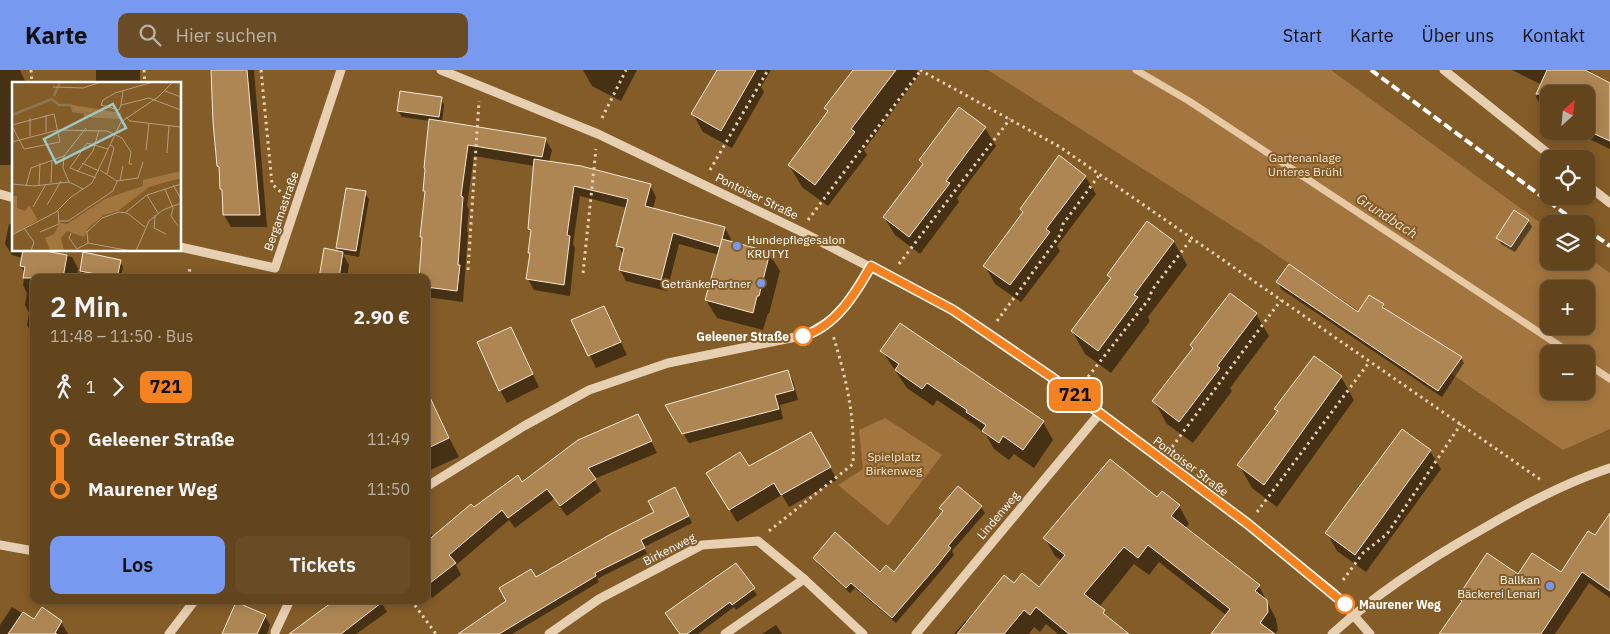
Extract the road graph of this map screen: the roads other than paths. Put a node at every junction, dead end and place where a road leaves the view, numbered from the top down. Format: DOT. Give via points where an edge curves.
graph roads {
  1 [pos="341,70"];
  2 [pos="441,70"];
  3 [pos="1444,70"];
  4 [pos="1544,150"];
  5 [pos="1595,191"];
  6 [pos="1610,203"];
  7 [pos="181,247"];
  8 [pos="871,266"];
  9 [pos="1100,413"];
  10 [pos="1610,468"];
  11 [pos="430,485"];
  12 [pos="0,545"];
  13 [pos="30,550"];
  14 [pos="804,579"];
  15 [pos="192,604"];
  16 [pos="288,604"];
  17 [pos="1354,614"];
  18 [pos="274,632"];
  19 [pos="169,634"];
  20 [pos="549,634"];
  21 [pos="725,634"];
  22 [pos="863,634"];
  23 [pos="916,634"];
  24 [pos="1332,634"];
  25 [pos="1370,634"];
  1 -- 7 [label="street, Bergamastraße" via="274,268"];
  2 -- 8 [label="street, Pontoiser Straße" via="598,134"];
  3 -- 4 [label="street"];
  5 -- 6 [label="street"];
  8 -- 9 [label="street, Pontoiser Straße" via="953,310"];
  8 -- 11 [label="street" via="848,302 830,322 806,335 668,363 589,390 540,416"];
  9 -- 17 [label="street, Pontoiser Straße" via="1248,524 1334,593"];
  9 -- 23 [label="street, Lindenweg"];
  10 -- 17 [label="street" via="1584,477 1506,515 1418,566"];
  12 -- 13 [label="street"];
  14 -- 20 [label="street, Birkenweg" via="758,541 702,544 599,599"];
  14 -- 21 [label="street"];
  14 -- 22 [label="street"];
  15 -- 19 [label="street"];
  16 -- 18 [label="street"];
  17 -- 24 [label="street"];
  17 -- 25 [label="street, Pontoiser Straße"];
}
